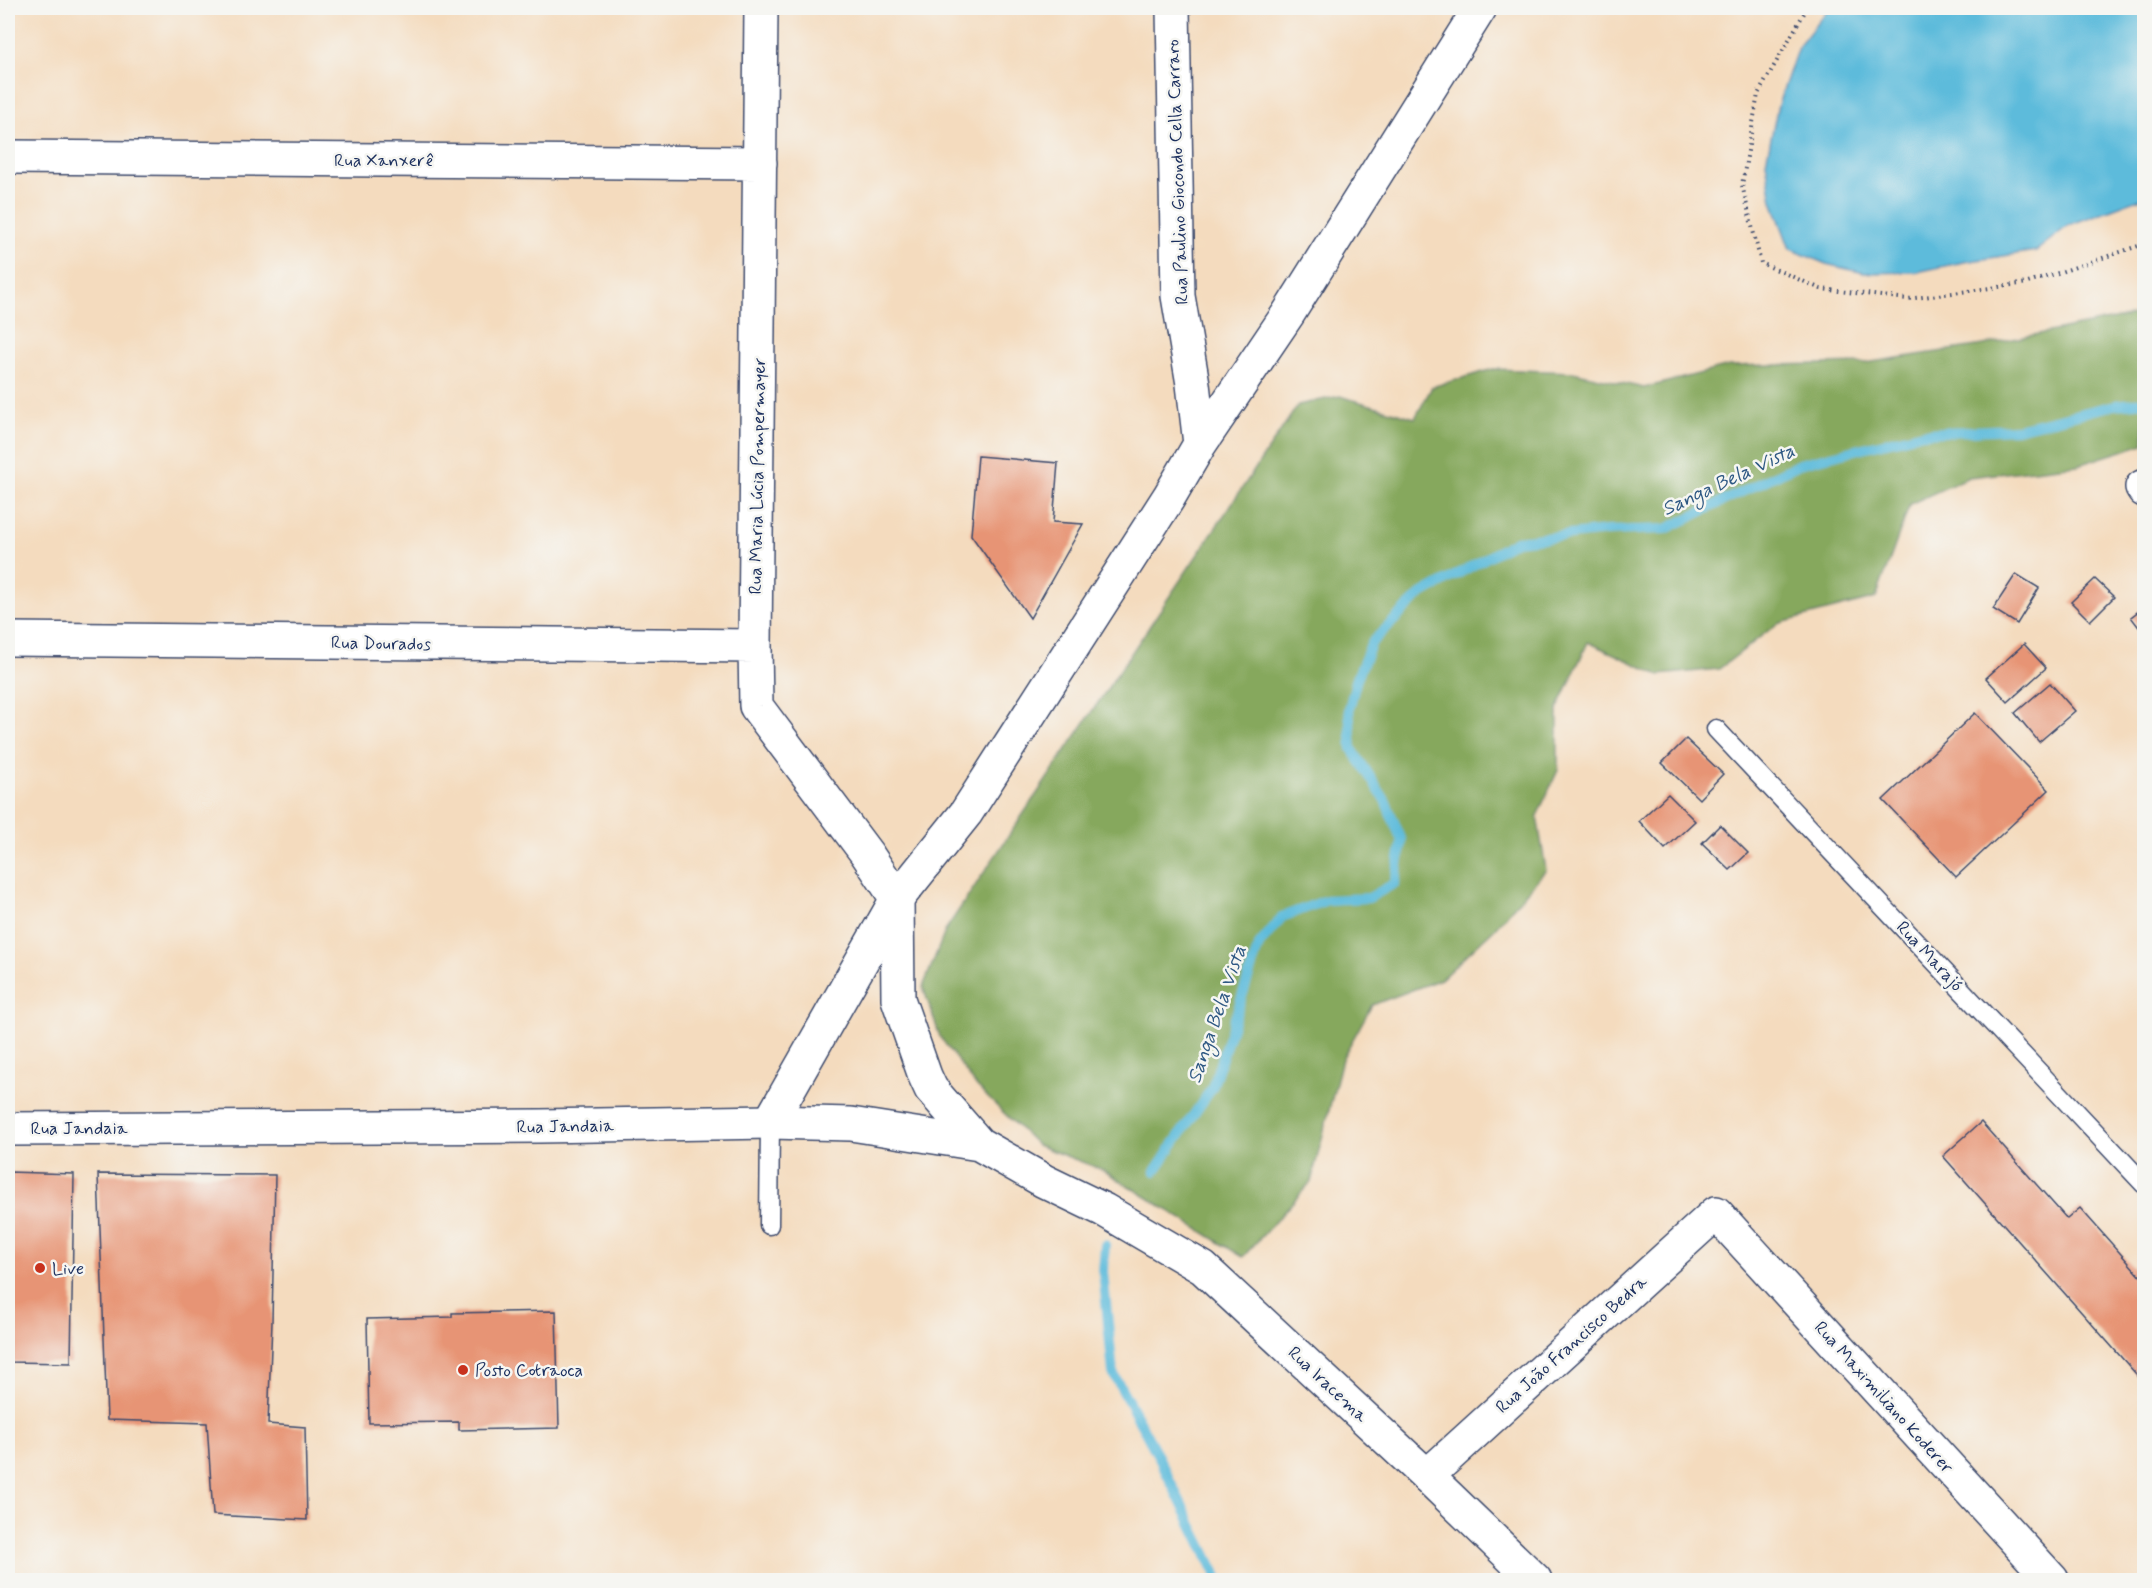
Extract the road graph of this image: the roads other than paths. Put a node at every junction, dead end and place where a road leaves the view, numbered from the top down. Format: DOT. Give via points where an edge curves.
graph roads {
  1 [pos="761,8"];
  2 [pos="1173,8"];
  3 [pos="1480,8"];
  4 [pos="8,157"];
  5 [pos="759,163"];
  6 [pos="1200,444"];
  7 [pos="8,639"];
  8 [pos="755,646"];
  9 [pos="1716,729"];
  10 [pos="897,899"];
  11 [pos="770,1122"];
  12 [pos="8,1129"];
  13 [pos="979,1144"];
  14 [pos="2145,1184"];
  15 [pos="1104,1210"];
  16 [pos="1716,1213"];
  17 [pos="769,1225"];
  18 [pos="1427,1476"];
  19 [pos="1535,1581"];
  20 [pos="2052,1581"];
  1 -- 5 [label="street, Rua Maria Lúcia Pompermayer"];
  2 -- 6 [label="street, Rua Paulino Giocondo Cella Carraro" via="1178,296"];
  3 -- 6 [label="street" via="1294,304"];
  4 -- 5 [label="street, Rua Xanxerê"];
  5 -- 8 [label="street, Rua Maria Lúcia Pompermayer"];
  6 -- 10 [label="street" via="966,813"];
  7 -- 8 [label="street, Rua Dourados"];
  8 -- 10 [label="street, Rua Maria Lúcia Pompermayer" via="756,706"];
  9 -- 14 [label="lane, Rua Marajó"];
  10 -- 11 [label="street"];
  10 -- 13 [label="street" via="898,999 924,1076"];
  11 -- 12 [label="street, Rua Jandaia"];
  11 -- 13 [label="street, Rua Jandaia" via="851,1124"];
  11 -- 17 [label="lane"];
  13 -- 15 [label="street, Rua Jandaia"];
  15 -- 18 [label="street, Rua Iracema" via="1203,1268"];
  16 -- 18 [label="street, Rua João Francisco Bedra"];
  16 -- 20 [label="street, Rua Maximiliano Koderer"];
  18 -- 19 [label="street, Rua Iracema"];
}
